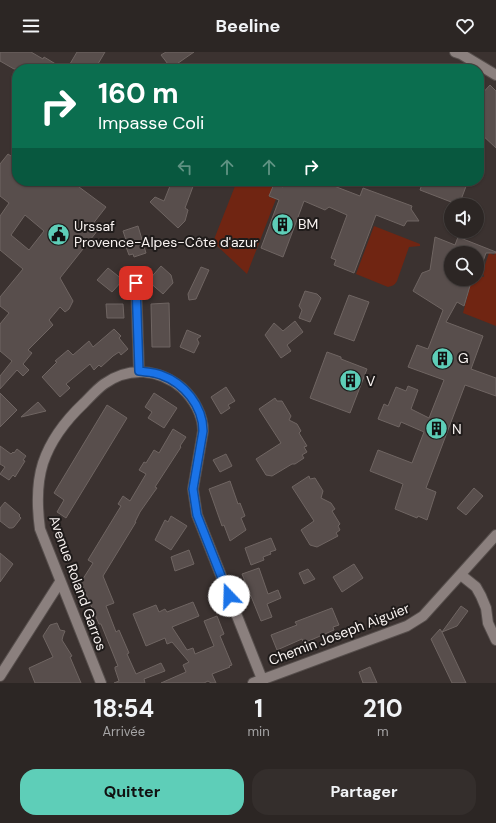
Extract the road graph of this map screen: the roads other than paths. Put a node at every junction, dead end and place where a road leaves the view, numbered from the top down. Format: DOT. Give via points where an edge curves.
graph roads {
  1 [pos="459,53"];
  2 [pos="478,64"];
  3 [pos="484,68"];
  4 [pos="496,75"];
  5 [pos="136,283"];
  6 [pos="139,371"];
  7 [pos="496,535"];
  8 [pos="461,575"];
  9 [pos="60,582"];
  10 [pos="496,640"];
  11 [pos="0,676"];
  12 [pos="257,681"];
  13 [pos="101,683"];
  1 -- 2 [label="street"];
  3 -- 4 [label="street"];
  5 -- 6 [label="street"];
  6 -- 9 [label="street, Avenue Roland Garros" via="118,376 104,384 71,415 57,434 43,462 38,483 37,508 40,529"];
  6 -- 12 [label="street" via="160,374 176,383 191,396 199,412 203,431 193,489 197,515"];
  7 -- 8 [label="street, Chemin Joseph Aiguier"];
  8 -- 10 [label="street" via="481,596 488,623"];
  8 -- 12 [label="street, Chemin Joseph Aiguier" via="423,616 407,626"];
  9 -- 11 [label="street"];
  9 -- 13 [label="street, Avenue Roland Garros"];
}
